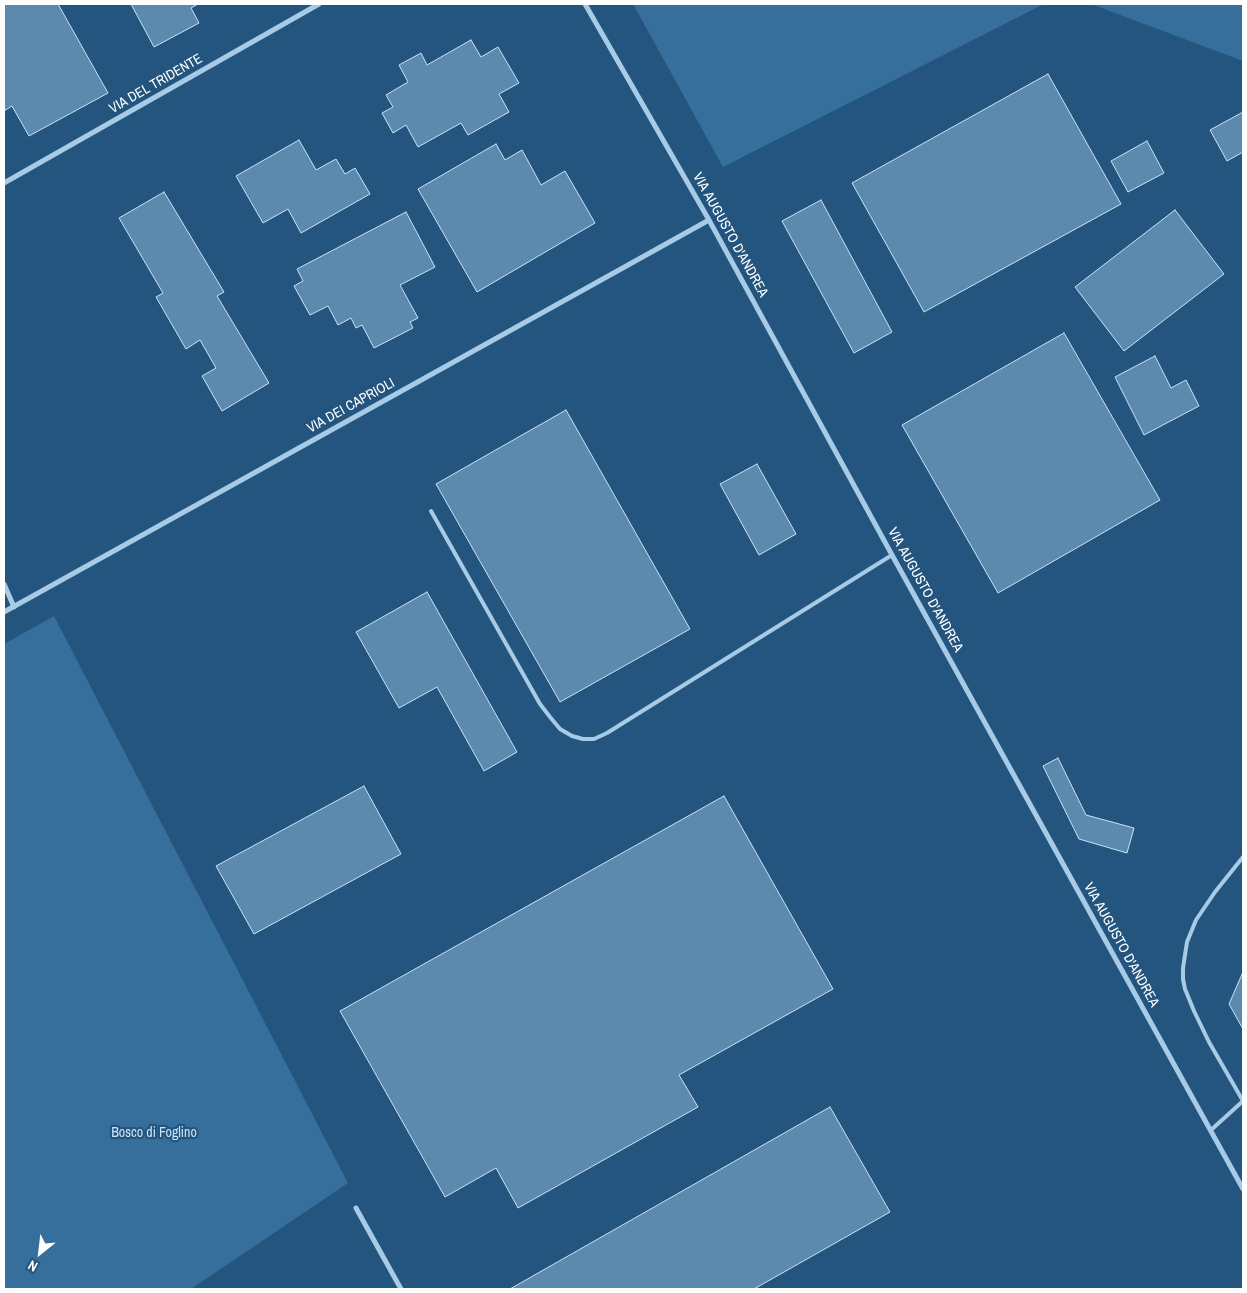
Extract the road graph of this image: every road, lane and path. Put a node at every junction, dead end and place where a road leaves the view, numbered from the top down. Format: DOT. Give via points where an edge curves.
graph roads {
  1 [pos="320,4"];
  2 [pos="585,4"];
  3 [pos="4,183"];
  4 [pos="709,220"];
  5 [pos="432,511"];
  6 [pos="892,555"];
  7 [pos="4,584"];
  8 [pos="14,607"];
  9 [pos="4,612"];
  10 [pos="1243,857"];
  11 [pos="1243,1101"];
  12 [pos="1211,1130"];
  13 [pos="1243,1189"];
  14 [pos="356,1208"];
  15 [pos="401,1289"];
  1 -- 3 [label="street, VIA DEL TRIDENTE"];
  2 -- 4 [label="street, VIA AUGUSTO D'ANDREA"];
  4 -- 6 [label="street, VIA AUGUSTO D'ANDREA"];
  4 -- 8 [label="street, VIA DEI CAPRIOLI"];
  5 -- 6 [label="lane" via="540,704 560,729 583,739 607,733"];
  6 -- 12 [label="street, VIA AUGUSTO D'ANDREA"];
  7 -- 8 [label="street"];
  8 -- 9 [label="street, VIA DEI CAPRIOLI"];
  10 -- 11 [label="lane" via="1196,920 1187,942 1183,979 1209,1042"];
  11 -- 12 [label="lane"];
  12 -- 13 [label="street, VIA AUGUSTO D'ANDREA"];
  14 -- 15 [label="street"];
}
